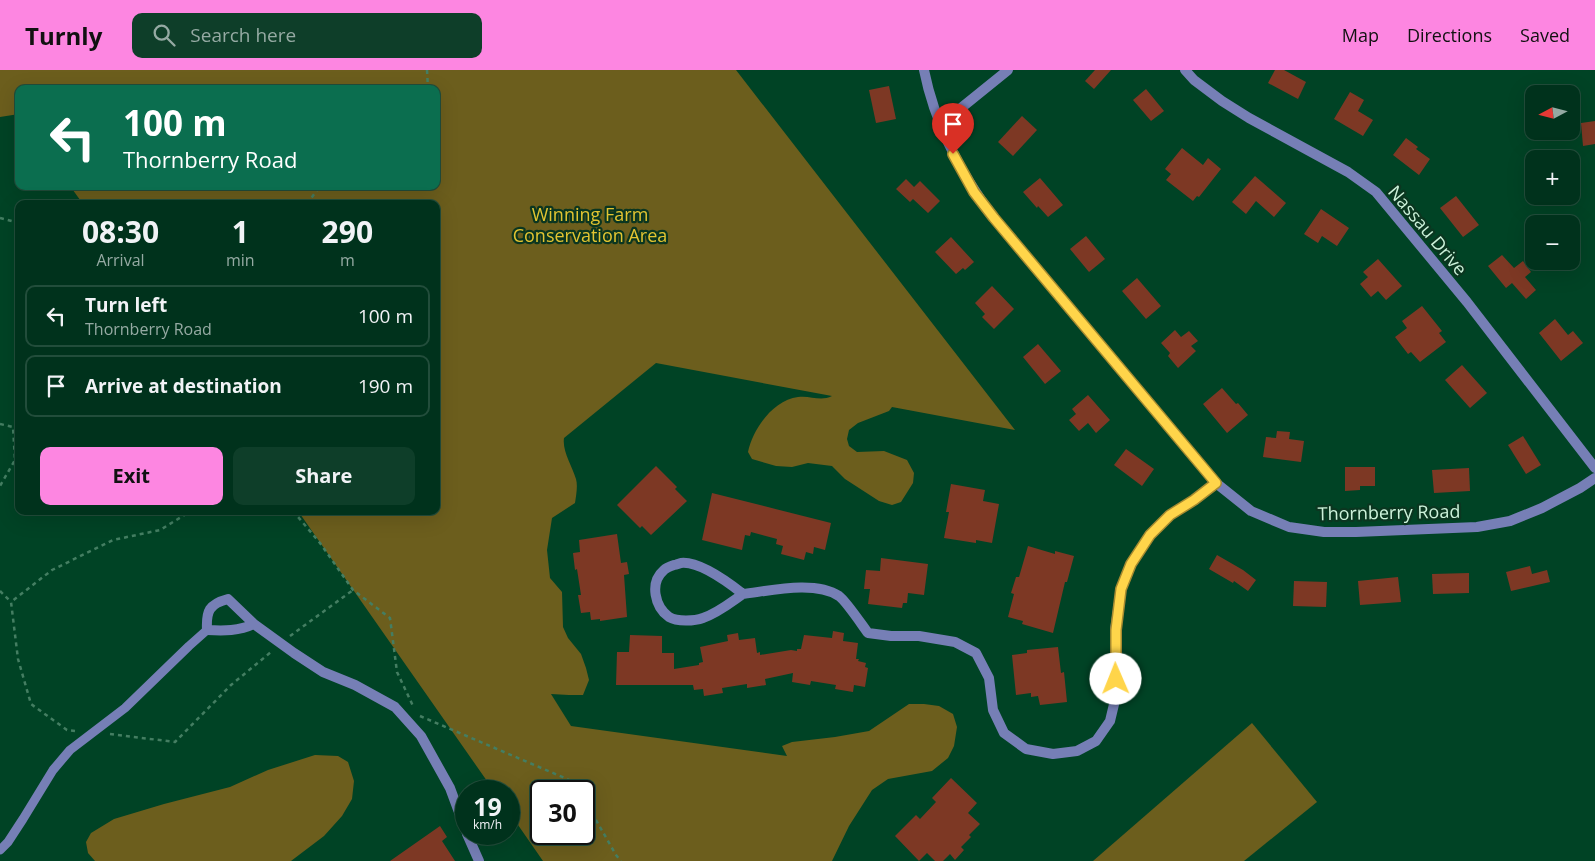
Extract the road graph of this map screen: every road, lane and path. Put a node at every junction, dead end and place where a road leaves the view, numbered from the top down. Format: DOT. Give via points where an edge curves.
graph roads {
  1 [pos="427,70"];
  2 [pos="924,70"];
  3 [pos="1008,70"];
  4 [pos="1185,70"];
  5 [pos="428,85"];
  6 [pos="940,125"];
  7 [pos="0,218"];
  8 [pos="15,222"];
  9 [pos="0,424"];
  10 [pos="1595,468"];
  11 [pos="1595,478"];
  12 [pos="1216,483"];
  13 [pos="0,486"];
  14 [pos="184,515"];
  15 [pos="296,515"];
  16 [pos="353,590"];
  17 [pos="0,591"];
  18 [pos="743,594"];
  19 [pos="11,602"];
  20 [pos="254,624"];
  21 [pos="207,630"];
  22 [pos="281,644"];
  23 [pos="91,732"];
  24 [pos="569,780"];
  25 [pos="455,801"];
  26 [pos="595,818"];
  27 [pos="472,845"];
  28 [pos="0,850"];
  29 [pos="478,861"];
  30 [pos="621,861"];
  1 -- 5 [label="path"];
  2 -- 6 [label="street, Thornberry Road"];
  3 -- 6 [label="street"];
  4 -- 10 [label="street, Nassau Drive" via="1248,118 1348,172 1376,192 1467,302"];
  6 -- 12 [label="street, Thornberry Road" via="974,192 994,218"];
  7 -- 8 [label="path"];
  9 -- 13 [label="path" via="13,427 15,460"];
  11 -- 12 [label="street, Thornberry Road" via="1542,508 1510,520 1477,527 1356,532 1289,527 1251,510"];
  12 -- 18 [label="street" via="1170,515 1150,535 1131,564 1121,589 1116,630 1116,696 1110,721 1096,741 1077,751 1053,754 1026,749 1004,733 993,710 989,678 976,653 955,642 868,633 839,596 818,588"];
  14 -- 19 [label="path" via="160,530 113,540 52,570"];
  15 -- 16 [label="path"];
  16 -- 22 [label="path"];
  16 -- 24 [label="path" via="390,618 397,672 417,714"];
  17 -- 19 [label="path"];
  18 -- 18 [label="street" via="696,565 681,563 664,569 656,582 655,595 660,608 671,618 684,620 701,619 718,612"];
  19 -- 23 [label="path" via="18,660 31,704 67,730"];
  20 -- 21 [label="street" via="228,631"];
  20 -- 21 [label="street" via="228,599 209,609"];
  20 -- 22 [label="street"];
  21 -- 23 [label="lane" via="125,708"];
  22 -- 23 [label="path" via="231,685 176,742"];
  22 -- 25 [label="street" via="323,672 356,685 395,707 421,736"];
  23 -- 28 [label="lane" via="53,770 24,819"];
  26 -- 30 [label="path"];
  27 -- 29 [label="street"];
}
